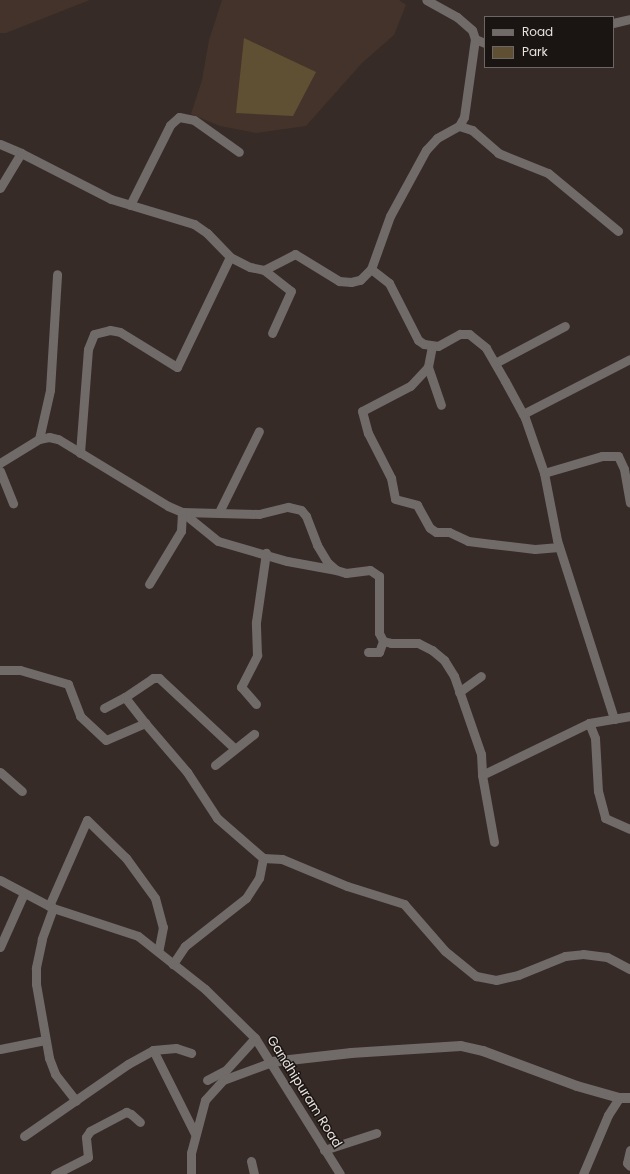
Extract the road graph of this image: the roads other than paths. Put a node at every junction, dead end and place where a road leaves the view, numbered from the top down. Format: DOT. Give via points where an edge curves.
graph roads {
  1 [pos="434,1"];
  2 [pos="630,19"];
  3 [pos="614,23"];
  4 [pos="475,39"];
  5 [pos="484,43"];
  6 [pos="459,126"];
  7 [pos="0,144"];
  8 [pos="239,152"];
  9 [pos="21,153"];
  10 [pos="0,188"];
  11 [pos="130,205"];
  12 [pos="618,231"];
  13 [pos="230,258"];
  14 [pos="371,269"];
  15 [pos="264,270"];
  16 [pos="57,274"];
  17 [pos="565,326"];
  18 [pos="272,333"];
  19 [pos="432,346"];
  20 [pos="630,359"];
  21 [pos="495,363"];
  22 [pos="428,367"];
  23 [pos="441,405"];
  24 [pos="523,414"];
  25 [pos="259,432"];
  26 [pos="39,439"];
  27 [pos="80,453"];
  28 [pos="0,463"];
  29 [pos="627,468"];
  30 [pos="0,471"];
  31 [pos="544,473"];
  32 [pos="630,502"];
  33 [pos="13,504"];
  34 [pos="182,512"];
  35 [pos="219,512"];
  36 [pos="560,547"];
  37 [pos="266,553"];
  38 [pos="336,570"];
  39 [pos="149,584"];
  40 [pos="383,641"];
  41 [pos="368,652"];
  42 [pos="0,670"];
  43 [pos="481,676"];
  44 [pos="459,692"];
  45 [pos="125,697"];
  46 [pos="256,704"];
  47 [pos="104,708"];
  48 [pos="630,716"];
  49 [pos="614,718"];
  50 [pos="145,723"];
  51 [pos="589,723"];
  52 [pos="254,734"];
  53 [pos="234,748"];
  54 [pos="215,765"];
  55 [pos="0,772"];
  56 [pos="482,775"];
  57 [pos="22,791"];
  58 [pos="630,829"];
  59 [pos="494,842"];
  60 [pos="263,858"];
  61 [pos="0,880"];
  62 [pos="24,893"];
  63 [pos="51,907"];
  64 [pos="0,947"];
  65 [pos="158,952"];
  66 [pos="173,964"];
  67 [pos="630,969"];
  68 [pos="255,1038"];
  69 [pos="45,1040"];
  70 [pos="0,1049"];
  71 [pos="153,1050"];
  72 [pos="191,1052"];
  73 [pos="272,1062"];
  74 [pos="207,1080"];
  75 [pos="619,1098"];
  76 [pos="630,1098"];
  77 [pos="76,1101"];
  78 [pos="140,1122"];
  79 [pos="376,1133"];
  80 [pos="195,1134"];
  81 [pos="24,1136"];
  82 [pos="324,1150"];
  83 [pos="630,1150"];
  84 [pos="251,1161"];
  85 [pos="630,1166"];
  86 [pos="55,1174"];
  87 [pos="191,1174"];
  88 [pos="254,1174"];
  89 [pos="340,1174"];
  90 [pos="583,1174"];
  1 -- 4 [label="street" via="472,30"];
  2 -- 3 [label="street"];
  4 -- 5 [label="street"];
  4 -- 6 [label="street" via="467,102"];
  6 -- 12 [label="street" via="472,130 498,152 548,173"];
  6 -- 14 [label="street" via="437,138 426,150 390,216"];
  7 -- 9 [label="street"];
  8 -- 11 [label="street" via="194,120 179,117 170,125"];
  9 -- 10 [label="street"];
  9 -- 11 [label="street" via="83,186"];
  11 -- 13 [label="street" via="194,224 207,233"];
  13 -- 15 [label="street"];
  13 -- 27 [label="street" via="177,368 120,332 110,330 94,334 88,349"];
  14 -- 15 [label="street" via="360,280 339,280 295,254"];
  14 -- 19 [label="street" via="389,283 418,340"];
  15 -- 18 [label="street" via="291,291"];
  16 -- 26 [label="street" via="50,390"];
  17 -- 21 [label="street"];
  19 -- 21 [label="street" via="446,343 460,334 469,334 486,348"];
  19 -- 22 [label="street"];
  20 -- 24 [label="street"];
  21 -- 24 [label="street"];
  22 -- 23 [label="street"];
  22 -- 36 [label="street" via="410,386 362,411 368,433 391,478 395,499 417,505 430,528 436,532 449,532 468,541 492,544 535,549"];
  24 -- 31 [label="street"];
  25 -- 35 [label="street"];
  26 -- 27 [label="street" via="58,439"];
  26 -- 28 [label="street"];
  27 -- 34 [label="street"];
  29 -- 31 [label="street" via="618,456 609,454"];
  29 -- 32 [label="street"];
  30 -- 33 [label="street"];
  31 -- 36 [label="street"];
  34 -- 35 [label="street"];
  34 -- 37 [label="street" via="218,541"];
  34 -- 39 [label="street" via="181,531"];
  35 -- 38 [label="street" via="259,514 288,507 301,510 306,516 317,545 328,563"];
  36 -- 49 [label="street"];
  37 -- 38 [label="street" via="287,561"];
  37 -- 46 [label="street" via="256,622 257,655 241,687"];
  38 -- 40 [label="street" via="346,573 370,570 379,576 378,633"];
  40 -- 41 [label="street" via="379,652"];
  40 -- 44 [label="street" via="391,644 418,643 432,650 444,660 454,676"];
  42 -- 50 [label="street" via="20,670 68,684 80,716 106,740"];
  43 -- 44 [label="street"];
  44 -- 56 [label="street" via="481,754"];
  45 -- 47 [label="street"];
  45 -- 50 [label="street"];
  45 -- 53 [label="street" via="153,678 159,678"];
  48 -- 49 [label="street"];
  49 -- 51 [label="street"];
  50 -- 60 [label="street" via="187,772 217,818"];
  51 -- 56 [label="street"];
  51 -- 58 [label="street" via="595,738 598,791 605,818"];
  52 -- 53 [label="street"];
  53 -- 54 [label="street"];
  55 -- 57 [label="street"];
  56 -- 59 [label="street"];
  60 -- 66 [label="street" via="259,878 246,898 185,946"];
  60 -- 67 [label="street" via="282,859 348,886 404,904 445,951 476,976 496,980 518,975 565,956 583,954 607,957"];
  61 -- 62 [label="street, Gandhipuram Road"];
  62 -- 63 [label="street, Gandhipuram Road"];
  62 -- 64 [label="street"];
  63 -- 65 [label="street, Gandhipuram Road" via="138,936"];
  63 -- 65 [label="street" via="88,820 126,858 155,898 164,927"];
  63 -- 69 [label="street" via="36,968"];
  65 -- 66 [label="street, Gandhipuram Road"];
  66 -- 68 [label="street, Gandhipuram Road" via="205,989"];
  68 -- 73 [label="street, Gandhipuram Road"];
  68 -- 74 [label="street" via="226,1070"];
  69 -- 70 [label="street"];
  69 -- 77 [label="street" via="56,1074"];
  71 -- 72 [label="street" via="176,1048"];
  71 -- 77 [label="street" via="128,1064"];
  71 -- 80 [label="street"];
  73 -- 75 [label="street" via="351,1053 461,1046 483,1051 577,1086"];
  73 -- 80 [label="street" via="223,1080 204,1100"];
  73 -- 82 [label="street, Gandhipuram Road"];
  75 -- 76 [label="street"];
  75 -- 90 [label="street" via="608,1115"];
  77 -- 81 [label="street"];
  78 -- 86 [label="street" via="126,1112 90,1131 86,1136 88,1157"];
  79 -- 82 [label="street"];
  80 -- 87 [label="street" via="191,1153"];
  82 -- 89 [label="street, Gandhipuram Road"];
  83 -- 85 [label="street" via="627,1162"];
  84 -- 88 [label="street"];
}
